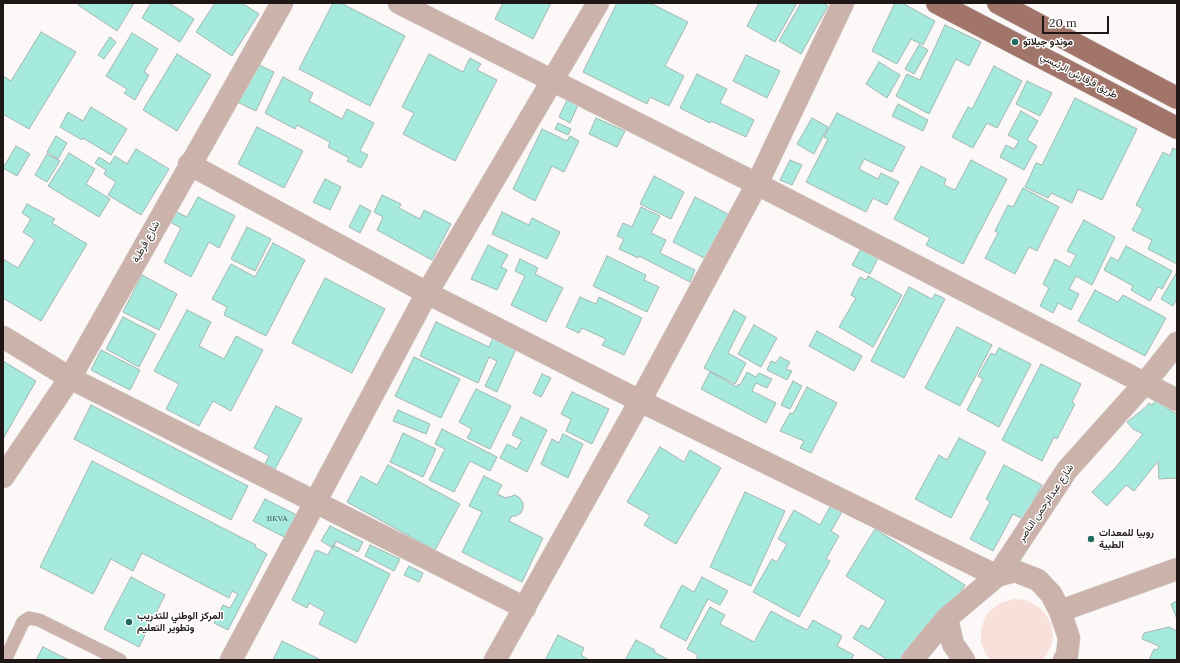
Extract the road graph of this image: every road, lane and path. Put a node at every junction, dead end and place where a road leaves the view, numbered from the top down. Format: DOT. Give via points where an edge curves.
graph roads {
  1 [pos="282,3"];
  2 [pos="399,3"];
  3 [pos="598,3"];
  4 [pos="843,3"];
  5 [pos="937,3"];
  6 [pos="998,3"];
  7 [pos="552,81"];
  8 [pos="1177,98"];
  9 [pos="1177,128"];
  10 [pos="189,164"];
  11 [pos="757,184"];
  12 [pos="427,293"];
  13 [pos="3,337"];
  14 [pos="1177,343"];
  15 [pos="70,378"];
  16 [pos="1145,383"];
  17 [pos="1177,400"];
  18 [pos="640,401"];
  19 [pos="3,477"];
  20 [pos="315,502"];
  21 [pos="1177,569"];
  22 [pos="997,576"];
  23 [pos="525,608"];
  24 [pos="1060,611"];
  25 [pos="947,618"];
  26 [pos="5,660"];
  27 [pos="120,660"];
  28 [pos="231,660"];
  29 [pos="496,660"];
  30 [pos="912,660"];
  31 [pos="964,660"];
  32 [pos="1064,660"];
  1 -- 10 [label="street, شارع قرطبة"];
  2 -- 7 [label="street"];
  3 -- 7 [label="street"];
  4 -- 11 [label="street"];
  5 -- 9 [label="main road, طريق قرقارش الرئيسي"];
  6 -- 8 [label="main road"];
  7 -- 11 [label="street"];
  7 -- 12 [label="street"];
  10 -- 12 [label="street"];
  10 -- 15 [label="street, شارع قرطبة"];
  11 -- 16 [label="street"];
  11 -- 18 [label="street"];
  12 -- 18 [label="street"];
  12 -- 20 [label="street"];
  13 -- 15 [label="street"];
  14 -- 16 [label="street, شارع عبدالرحمن الناصر"];
  15 -- 19 [label="street, شارع قرطبة"];
  15 -- 20 [label="street"];
  16 -- 17 [label="street"];
  16 -- 22 [label="street, شارع عبدالرحمن الناصر" via="1067,470"];
  18 -- 22 [label="street"];
  18 -- 23 [label="street"];
  20 -- 23 [label="street"];
  20 -- 28 [label="street"];
  21 -- 24 [label="street"];
  22 -- 24 [label="street" via="1015,571 1038,580 1051,594"];
  22 -- 25 [label="street, شارع عبدالرحمن الناصر"];
  23 -- 29 [label="street"];
  24 -- 32 [label="street" via="1069,638 1067,656"];
  25 -- 30 [label="street, شارع عبدالرحمن الناصر"];
  25 -- 31 [label="street" via="953,644"];
  26 -- 27 [label="lane" via="22,622 29,618 39,620"];
}
